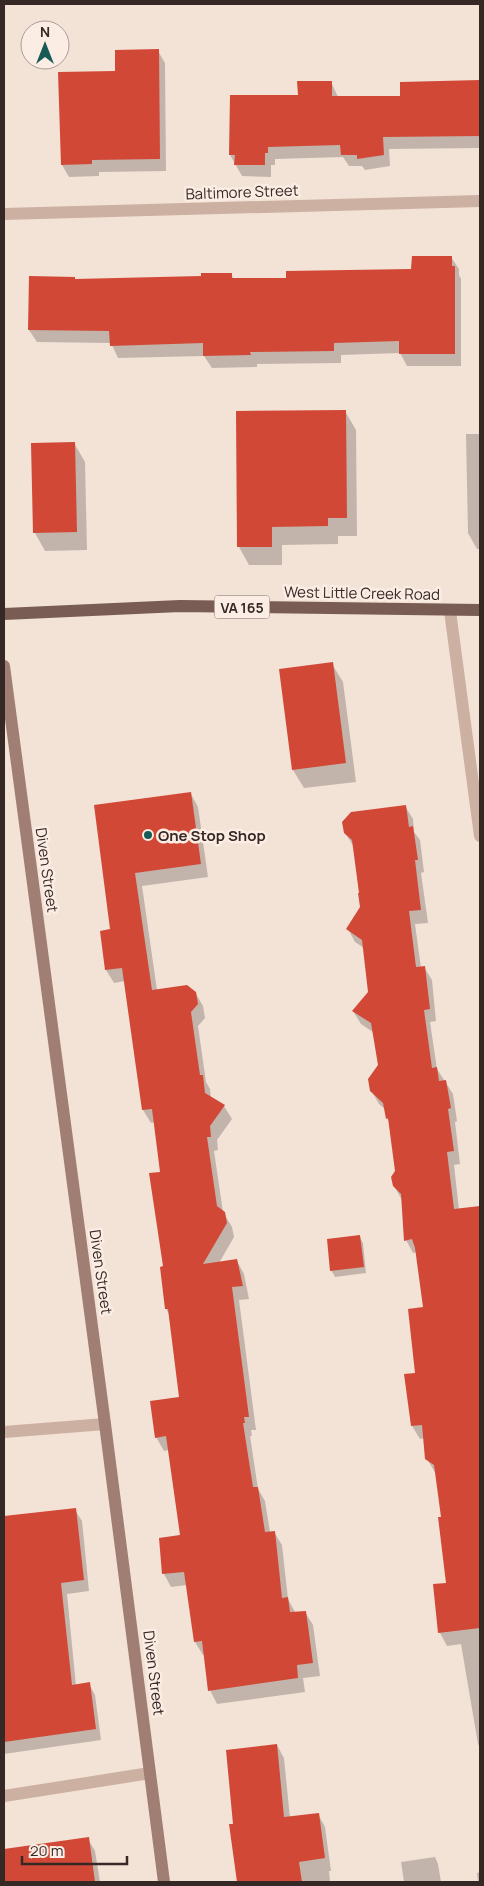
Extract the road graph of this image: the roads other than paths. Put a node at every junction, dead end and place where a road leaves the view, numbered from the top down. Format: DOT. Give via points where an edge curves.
graph roads {
  1 [pos="480,202"];
  2 [pos="4,214"];
  3 [pos="480,610"];
  4 [pos="450,611"];
  5 [pos="4,614"];
  6 [pos="4,666"];
  7 [pos="480,836"];
  8 [pos="105,1424"];
  9 [pos="4,1432"];
  10 [pos="150,1773"];
  11 [pos="4,1796"];
  12 [pos="164,1882"];
  1 -- 2 [label="street, Baltimore Street"];
  3 -- 4 [label="main road, West Little Creek Road / VA 165"];
  4 -- 5 [label="main road, West Little Creek Road / VA 165" via="180,606"];
  4 -- 7 [label="street"];
  6 -- 8 [label="street, Diven Street"];
  8 -- 9 [label="street"];
  8 -- 10 [label="street, Diven Street"];
  10 -- 11 [label="street"];
  10 -- 12 [label="street, Diven Street"];
}
